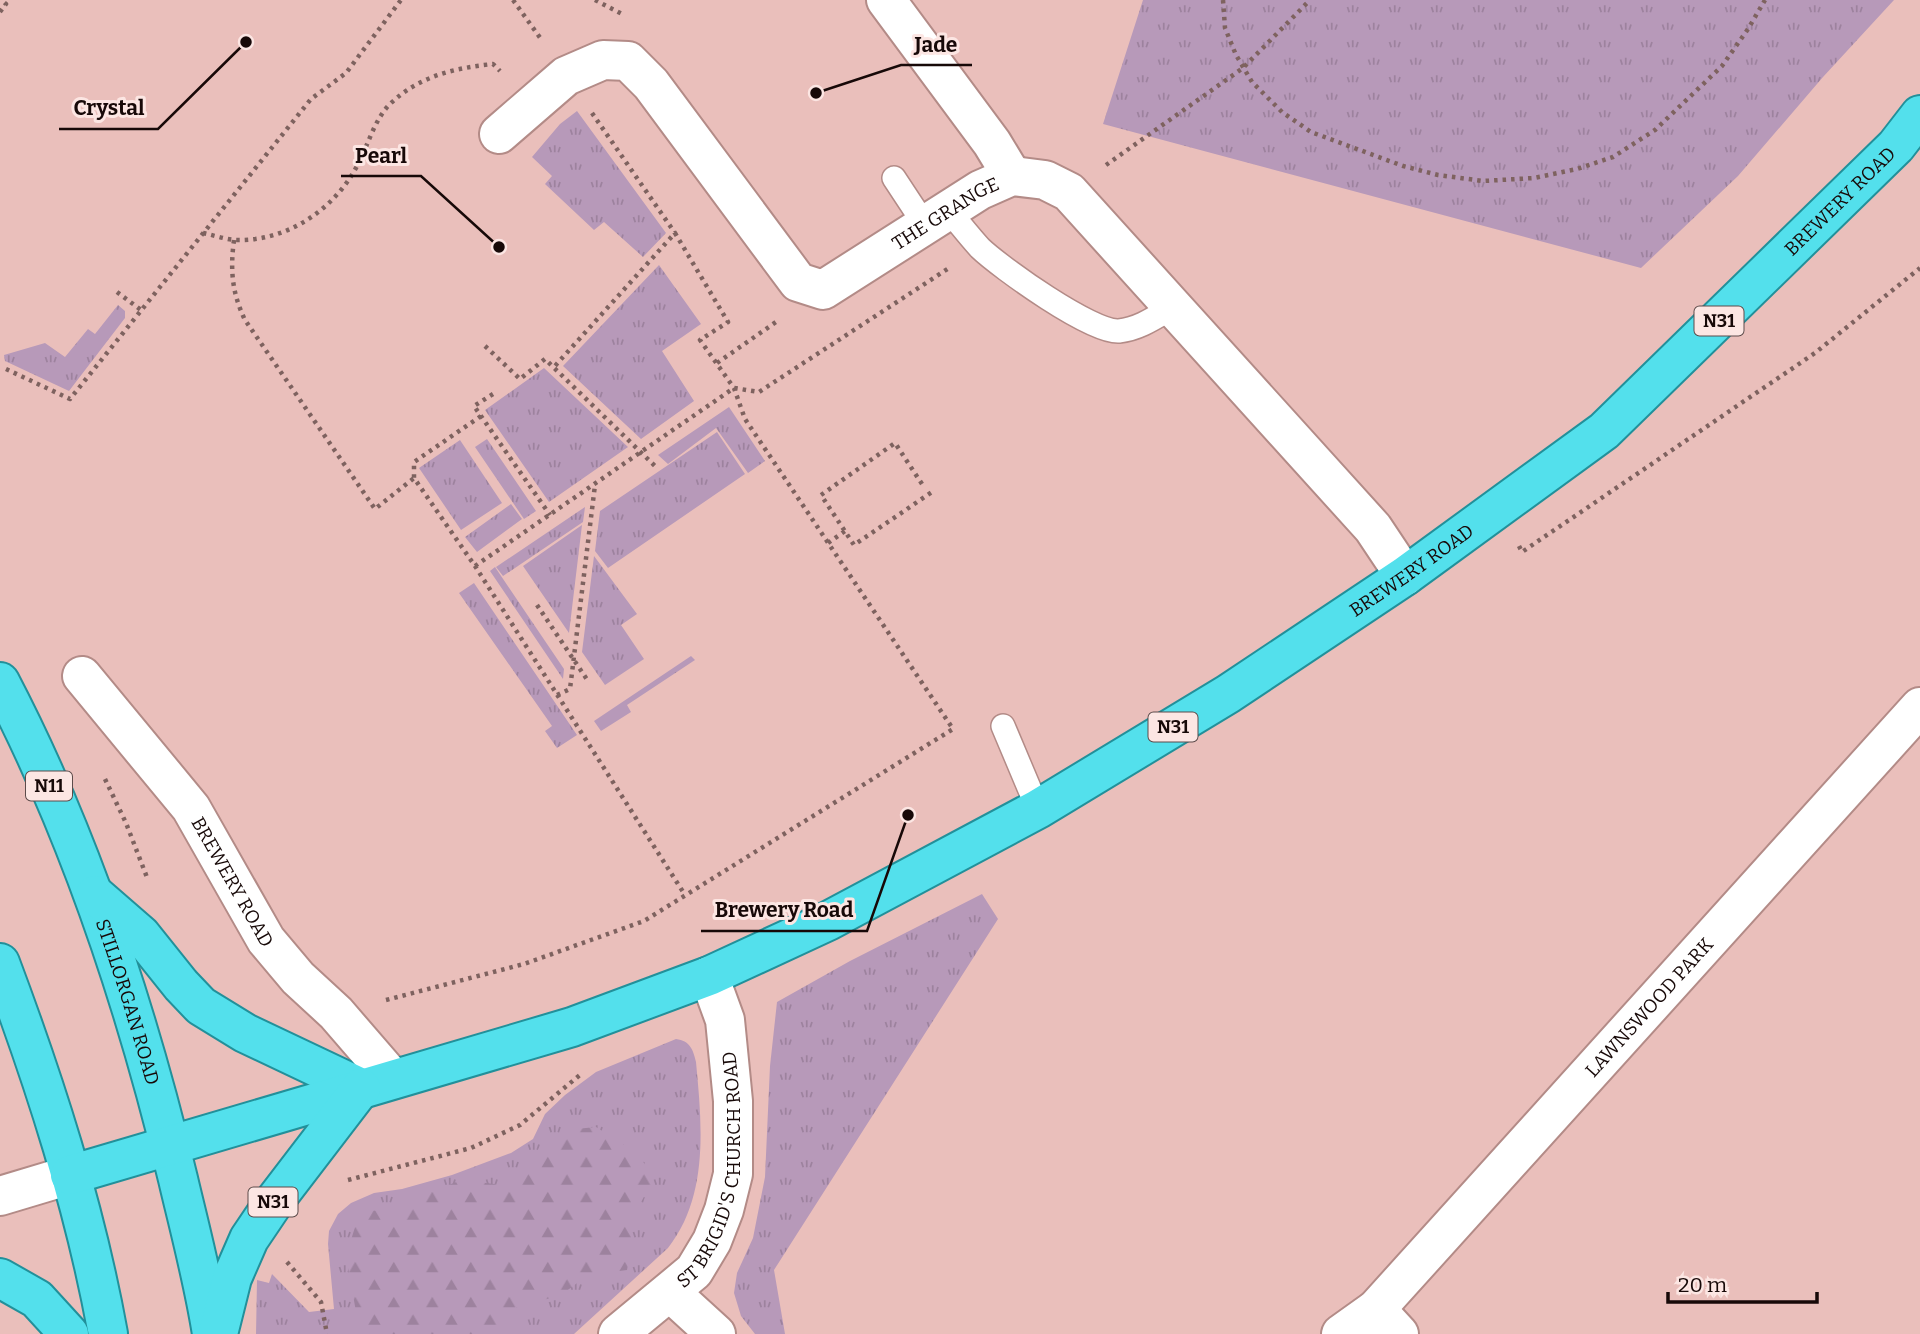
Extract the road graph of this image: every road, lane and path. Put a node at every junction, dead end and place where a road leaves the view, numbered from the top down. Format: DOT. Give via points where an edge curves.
graph roads {
  1 [pos="1,0"];
  2 [pos="401,0"];
  3 [pos="513,0"];
  4 [pos="886,0"];
  5 [pos="1223,0"];
  6 [pos="1310,0"];
  7 [pos="1765,0"];
  8 [pos="0,12"];
  9 [pos="509,64"];
  10 [pos="1243,68"];
  11 [pos="566,76"];
  12 [pos="1920,115"];
  13 [pos="499,134"];
  14 [pos="1012,176"];
  15 [pos="894,178"];
  16 [pos="1069,192"];
  17 [pos="937,218"];
  18 [pos="203,233"];
  19 [pos="675,233"];
  20 [pos="234,240"];
  21 [pos="981,248"];
  22 [pos="1920,268"];
  23 [pos="823,290"];
  24 [pos="117,292"];
  25 [pos="1173,307"];
  26 [pos="141,310"];
  27 [pos="485,346"];
  28 [pos="717,363"];
  29 [pos="554,367"];
  30 [pos="6,369"];
  31 [pos="734,388"];
  32 [pos="493,394"];
  33 [pos="481,416"];
  34 [pos="641,454"];
  35 [pos="657,468"];
  36 [pos="414,478"];
  37 [pos="922,484"];
  38 [pos="595,485"];
  39 [pos="932,492"];
  40 [pos="1500,506"];
  41 [pos="550,515"];
  42 [pos="845,531"];
  43 [pos="828,542"];
  44 [pos="475,566"];
  45 [pos="1405,576"];
  46 [pos="537,605"];
  47 [pos="574,659"];
  48 [pos="82,676"];
  49 [pos="588,681"];
  50 [pos="0,682"];
  51 [pos="557,695"];
  52 [pos="1920,707"];
  53 [pos="1003,726"];
  54 [pos="99,768"];
  55 [pos="1038,809"];
  56 [pos="153,891"];
  57 [pos="92,892"];
  58 [pos="685,895"];
  59 [pos="0,962"];
  60 [pos="709,976"];
  61 [pos="336,1013"];
  62 [pos="377,1083"];
  63 [pos="170,1145"];
  64 [pos="70,1175"];
  65 [pos="0,1196"];
  66 [pos="283,1258"];
  67 [pos="0,1279"];
  68 [pos="670,1292"];
  69 [pos="1388,1321"];
  70 [pos="69,1334"];
  71 [pos="108,1334"];
  72 [pos="212,1334"];
  73 [pos="218,1334"];
  74 [pos="327,1334"];
  75 [pos="618,1334"];
  76 [pos="716,1334"];
  77 [pos="1341,1334"];
  1 -- 8 [label="path" via="6,4"];
  2 -- 18 [label="path" via="346,73 311,99"];
  3 -- 11 [label="path"];
  4 -- 14 [label="street"];
  5 -- 10 [label="path" via="1225,28"];
  6 -- 10 [label="path"];
  7 -- 10 [label="path" via="1722,66 1654,130 1613,157 1534,178 1483,181 1438,175 1354,149 1311,132 1282,112"];
  9 -- 20 [label="path" via="498,72 493,64 465,67 416,83 389,106 333,201 303,223 267,237"];
  10 -- 16 [label="path"];
  11 -- 13 [label="street"];
  11 -- 19 [label="path"];
  11 -- 23 [label="street" via="604,60 628,61 651,84 798,282"];
  12 -- 40 [label="highway, BREWERY ROAD / N31" via="1896,146 1604,431"];
  14 -- 16 [label="street, THE GRANGE" via="1045,180"];
  14 -- 17 [label="street, THE GRANGE"];
  15 -- 17 [label="lane"];
  16 -- 25 [label="street, THE GRANGE"];
  17 -- 21 [label="lane"];
  17 -- 23 [label="street, THE GRANGE"];
  18 -- 20 [label="path"];
  18 -- 26 [label="path"];
  19 -- 28 [label="path" via="728,321 700,340"];
  19 -- 29 [label="path"];
  20 -- 36 [label="path" via="232,284 245,320 375,509"];
  21 -- 25 [label="lane" via="1087,323 1116,331 1142,325"];
  21 -- 31 [label="path" via="760,391"];
  22 -- 40 [label="path" via="1815,353 1522,552"];
  23 -- 28 [label="path"];
  24 -- 26 [label="path"];
  25 -- 45 [label="street, THE GRANGE" via="1373,528"];
  26 -- 30 [label="path" via="70,399"];
  27 -- 29 [label="path" via="520,379 545,359"];
  28 -- 31 [label="path"];
  29 -- 34 [label="path"];
  31 -- 34 [label="path"];
  31 -- 43 [label="path" via="745,419"];
  32 -- 33 [label="path" via="474,406"];
  33 -- 36 [label="path" via="414,462"];
  33 -- 41 [label="path"];
  34 -- 35 [label="path"];
  34 -- 38 [label="path"];
  36 -- 44 [label="path"];
  37 -- 42 [label="path" via="895,443 821,495"];
  38 -- 41 [label="path"];
  38 -- 47 [label="path"];
  39 -- 42 [label="path" via="854,545"];
  40 -- 45 [label="highway, BREWERY ROAD / N31"];
  41 -- 44 [label="path"];
  42 -- 43 [label="path"];
  43 -- 58 [label="path" via="953,729"];
  44 -- 51 [label="path"];
  45 -- 55 [label="highway, BREWERY ROAD / N31" via="1228,694"];
  46 -- 47 [label="path"];
  47 -- 49 [label="path"];
  47 -- 51 [label="path" via="570,689"];
  48 -- 61 [label="street, BREWERY ROAD" via="191,808 266,940"];
  50 -- 57 [label="highway, STILLORGAN ROAD / N11" via="30,738"];
  51 -- 58 [label="path"];
  52 -- 69 [label="street, LAWNSWOOD PARK"];
  53 -- 55 [label="lane"];
  54 -- 56 [label="path"];
  55 -- 60 [label="highway, BREWERY ROAD / N31" via="828,921"];
  57 -- 62 [label="highway" via="141,935 201,1006 245,1033"];
  57 -- 63 [label="highway, STILLORGAN ROAD / N11" via="132,1005"];
  58 -- 61 [label="path" via="643,921 524,964"];
  59 -- 64 [label="highway" via="36,1060"];
  60 -- 62 [label="highway, BREWERY ROAD / N31" via="572,1027"];
  60 -- 68 [label="street, ST BRIGID'S CHURCH ROAD" via="729,1044 733,1174 712,1241 694,1270"];
  61 -- 62 [label="street, BREWERY ROAD"];
  62 -- 63 [label="highway, BREWERY ROAD / N31"];
  62 -- 73 [label="highway, N31" via="275,1199 249,1238 229,1286"];
  63 -- 64 [label="highway, BREWERY ROAD / N31"];
  63 -- 72 [label="highway, STILLORGAN ROAD / N11"];
  64 -- 65 [label="street"];
  64 -- 71 [label="highway"];
  66 -- 74 [label="path" via="321,1303"];
  67 -- 70 [label="highway" via="37,1299"];
  68 -- 75 [label="street, ST BRIGID'S CHURCH ROAD"];
  68 -- 76 [label="street"];
  69 -- 77 [label="street, LAWNSWOOD PARK"];
}
